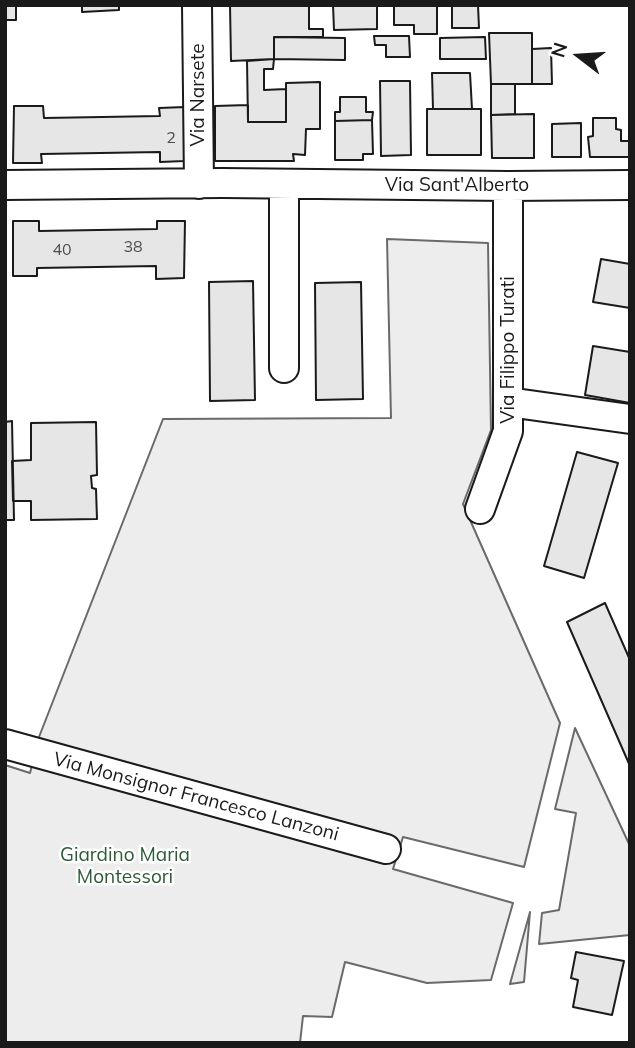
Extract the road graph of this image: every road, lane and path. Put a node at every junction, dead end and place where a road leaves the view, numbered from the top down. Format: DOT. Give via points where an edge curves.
graph roads {
  1 [pos="197,5"];
  2 [pos="199,184"];
  3 [pos="284,184"];
  4 [pos="630,185"];
  5 [pos="5,186"];
  6 [pos="508,186"];
  7 [pos="284,368"];
  8 [pos="508,402"];
  9 [pos="630,419"];
  10 [pos="480,509"];
  11 [pos="5,744"];
  12 [pos="386,849"];
  1 -- 2 [label="street, Via Narsete"];
  2 -- 3 [label="street, Via Sant'Alberto"];
  2 -- 5 [label="street, Via Sant'Alberto"];
  3 -- 6 [label="street, Via Sant'Alberto"];
  3 -- 7 [label="street"];
  4 -- 6 [label="street, Via Sant'Alberto"];
  6 -- 8 [label="street, Via Filippo Turati"];
  8 -- 9 [label="street"];
  8 -- 10 [label="street, Via Filippo Turati" via="508,431"];
  11 -- 12 [label="street, Via Monsignor Francesco Lanzoni"];
}
